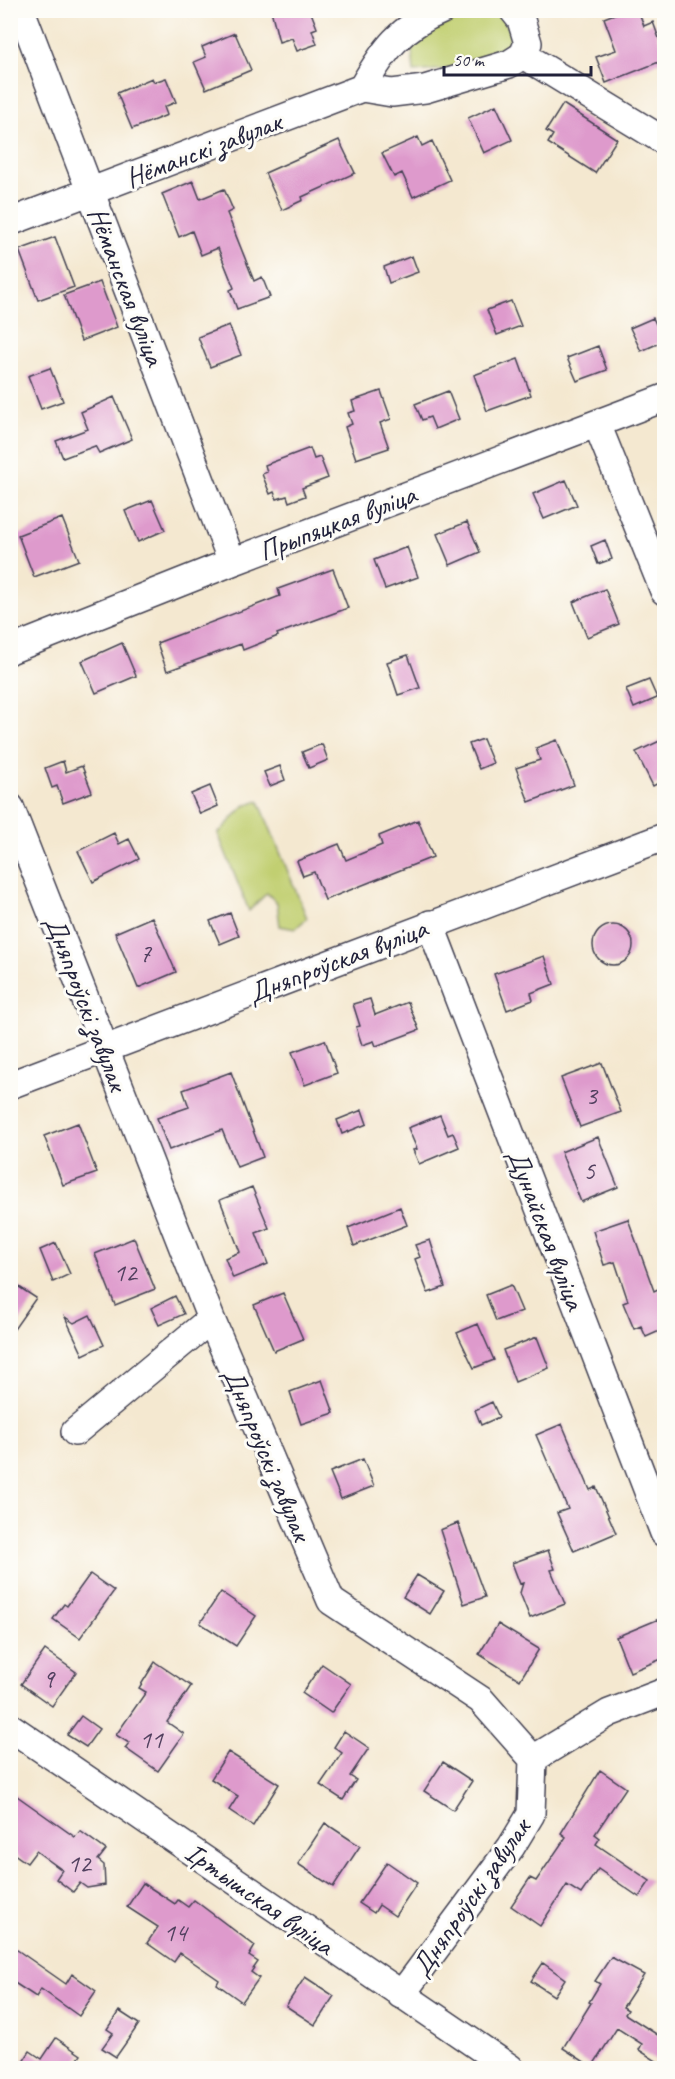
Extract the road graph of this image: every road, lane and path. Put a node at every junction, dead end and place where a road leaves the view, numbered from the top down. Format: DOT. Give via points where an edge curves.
graph roads {
  1 [pos="21,10"];
  2 [pos="442,10"];
  3 [pos="513,10"];
  4 [pos="523,55"];
  5 [pos="362,88"];
  6 [pos="664,141"];
  7 [pos="91,192"];
  8 [pos="10,222"];
  9 [pos="664,398"];
  10 [pos="597,424"];
  11 [pos="232,562"];
  12 [pos="664,591"];
  13 [pos="10,650"];
  14 [pos="10,807"];
  15 [pos="664,837"];
  16 [pos="430,924"];
  17 [pos="105,1051"];
  18 [pos="10,1085"];
  19 [pos="211,1319"];
  20 [pos="75,1432"];
  21 [pos="664,1533"];
  22 [pos="664,1692"];
  23 [pos="10,1726"];
  24 [pos="534,1759"];
  25 [pos="401,1995"];
  26 [pos="510,2068"];
  1 -- 7 [label="street, Нёманская вуліца"];
  2 -- 5 [label="street" via="399,34"];
  3 -- 4 [label="street" via="521,20 528,43"];
  4 -- 5 [label="street" via="509,64 424,89 392,93"];
  4 -- 6 [label="street"];
  5 -- 7 [label="street, Нёманскі завулак"];
  7 -- 8 [label="street, Нёманскі завулак"];
  7 -- 11 [label="street, Нёманская вуліца"];
  9 -- 10 [label="street, Прыпяцкая вуліца"];
  10 -- 11 [label="street, Прыпяцкая вуліца"];
  10 -- 12 [label="street"];
  11 -- 13 [label="street, Прыпяцкая вуліца"];
  14 -- 17 [label="street, Дняпроўскі завулак"];
  15 -- 16 [label="street, Дняпроўская вуліца"];
  16 -- 17 [label="street, Дняпроўская вуліца"];
  16 -- 21 [label="street, Дунайская вуліца"];
  17 -- 18 [label="street, Дняпроўская вуліца"];
  17 -- 19 [label="street, Дняпроўскі завулак"];
  19 -- 20 [label="street"];
  19 -- 24 [label="street, Дняпроўскі завулак" via="331,1601 481,1700"];
  22 -- 24 [label="street" via="609,1713"];
  23 -- 25 [label="street, Іртышская вуліца"];
  24 -- 25 [label="street, Дняпроўскі завулак" via="531,1814 511,1847"];
  25 -- 26 [label="street, Іртышская вуліца"];
}
